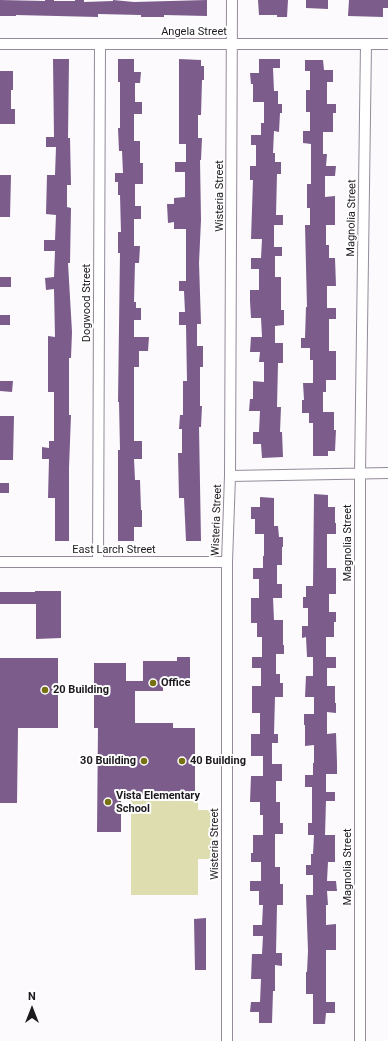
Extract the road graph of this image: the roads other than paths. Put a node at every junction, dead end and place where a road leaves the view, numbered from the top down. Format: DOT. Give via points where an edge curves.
graph roads {
  1 [pos="232,0"];
  2 [pos="0,44"];
  3 [pos="100,44"];
  4 [pos="232,44"];
  5 [pos="366,44"];
  6 [pos="388,44"];
  7 [pos="360,473"];
  8 [pos="388,473"];
  9 [pos="230,476"];
  10 [pos="0,562"];
  11 [pos="98,562"];
  12 [pos="227,562"];
  13 [pos="227,1041"];
  14 [pos="360,1041"];
  1 -- 4 [label="street, Wisteria Street"];
  2 -- 3 [label="street, Angela Street"];
  3 -- 4 [label="street, Angela Street"];
  3 -- 11 [label="street, Dogwood Street"];
  4 -- 5 [label="street, Angela Street"];
  4 -- 9 [label="street, Wisteria Street"];
  5 -- 6 [label="street, Angela Street"];
  5 -- 7 [label="street, Magnolia Street"];
  7 -- 8 [label="street"];
  7 -- 9 [label="street"];
  7 -- 14 [label="street, Magnolia Street"];
  9 -- 12 [label="street, Wisteria Street"];
  10 -- 11 [label="street, East Larch Street"];
  11 -- 12 [label="street, East Larch Street"];
  12 -- 13 [label="street, Wisteria Street"];
}
